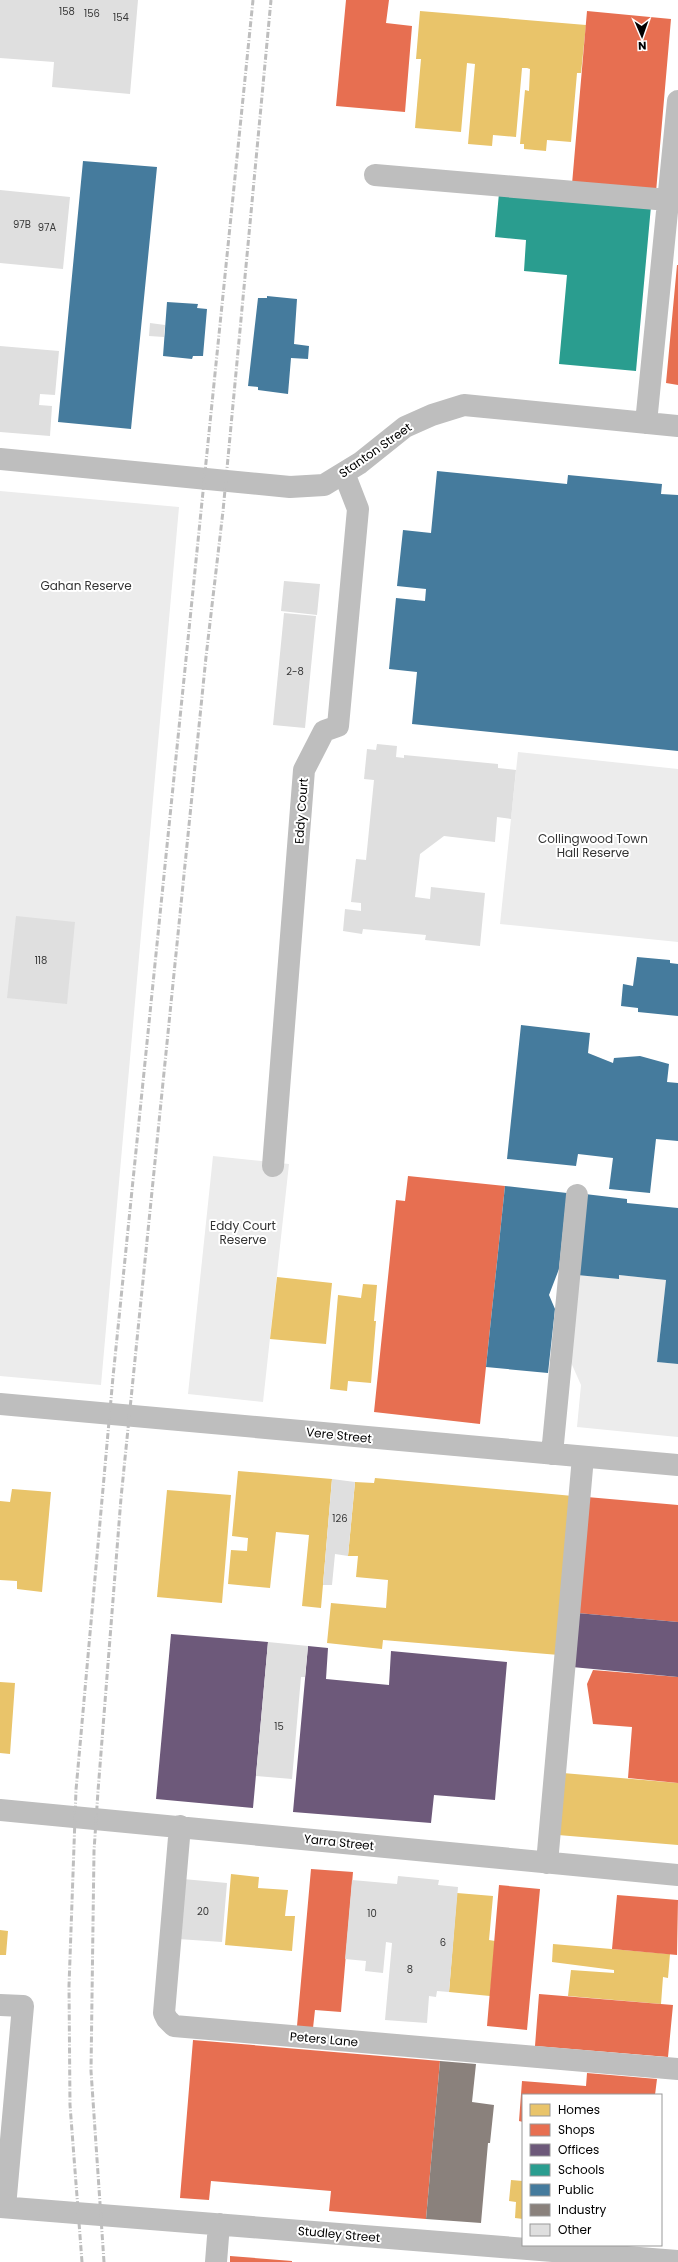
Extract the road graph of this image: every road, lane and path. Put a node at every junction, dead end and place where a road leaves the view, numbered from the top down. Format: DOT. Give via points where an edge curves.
graph roads {
  1 [pos="678,101"];
  2 [pos="375,175"];
  3 [pos="668,200"];
  4 [pos="646,423"];
  5 [pos="678,426"];
  6 [pos="0,459"];
  7 [pos="344,473"];
  8 [pos="273,1166"];
  9 [pos="577,1195"];
  10 [pos="0,1404"];
  11 [pos="552,1454"];
  12 [pos="583,1457"];
  13 [pos="678,1465"];
  14 [pos="0,1810"];
  15 [pos="180,1826"];
  16 [pos="547,1863"];
  17 [pos="678,1875"];
  18 [pos="0,2005"];
  19 [pos="678,2068"];
  20 [pos="2,2207"];
  21 [pos="219,2224"];
  22 [pos="678,2261"];
  23 [pos="216,2262"];
  1 -- 3 [label="street"];
  2 -- 3 [label="street"];
  3 -- 4 [label="street"];
  4 -- 5 [label="street, Stanton Street"];
  4 -- 7 [label="street, Stanton Street" via="464,405 405,427"];
  6 -- 7 [label="street, Stanton Street" via="290,487 324,486"];
  7 -- 8 [label="street, Eddy Court" via="358,509 338,726 324,731 304,770"];
  9 -- 11 [label="street"];
  10 -- 11 [label="street, Vere Street"];
  11 -- 12 [label="street, Vere Street"];
  12 -- 13 [label="street, Vere Street"];
  12 -- 16 [label="street"];
  14 -- 15 [label="street, Yarra Street"];
  15 -- 16 [label="street, Yarra Street"];
  15 -- 19 [label="street, Peters Lane" via="164,2013 174,2026"];
  16 -- 17 [label="street, Yarra Street"];
  18 -- 20 [label="street" via="23,2006"];
  20 -- 21 [label="street, Studley Street"];
  21 -- 22 [label="street, Studley Street"];
  21 -- 23 [label="street"];
}
